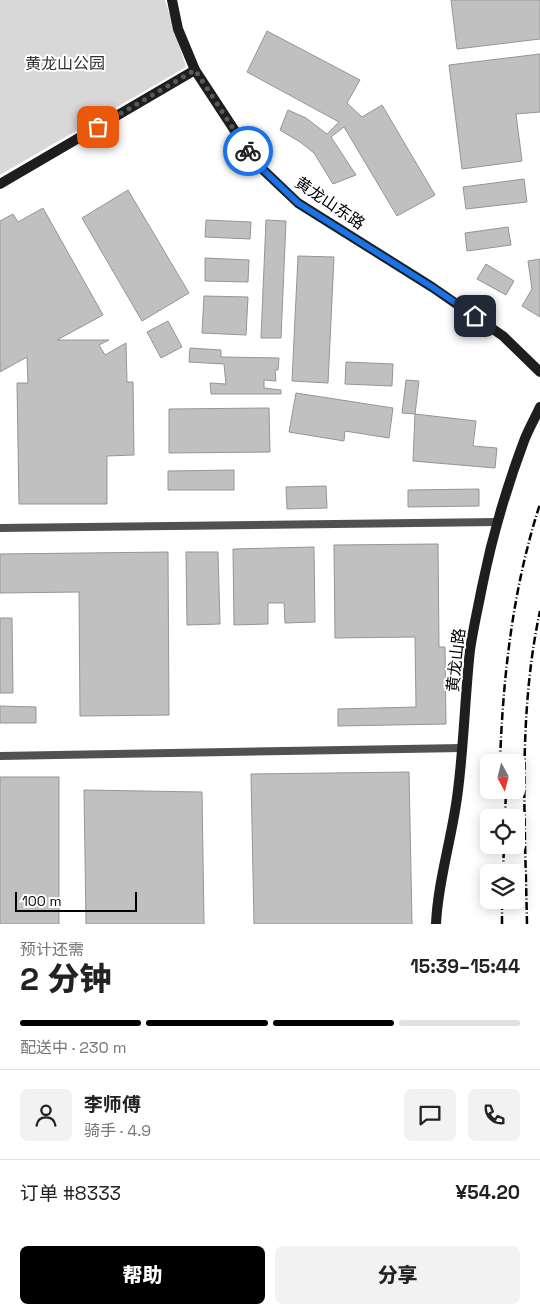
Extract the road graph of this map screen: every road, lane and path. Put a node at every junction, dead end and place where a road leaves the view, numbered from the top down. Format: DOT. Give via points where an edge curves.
graph roads {
  1 [pos="172,0"];
  2 [pos="195,70"];
  3 [pos="0,184"];
  4 [pos="540,372"];
  5 [pos="540,407"];
  6 [pos="497,522"];
  7 [pos="0,528"];
  8 [pos="463,748"];
  9 [pos="0,756"];
  10 [pos="436,924"];
  1 -- 2 [label="street, 黄龙山东路" via="178,29"];
  2 -- 3 [label="street"];
  2 -- 4 [label="street, 黄龙山东路" via="256,163 298,203 495,330"];
  5 -- 6 [label="street, 黄龙山路" via="524,440"];
  6 -- 7 [label="street"];
  6 -- 8 [label="street, 黄龙山路" via="470,650"];
  8 -- 9 [label="street"];
  8 -- 10 [label="street, 黄龙山路" via="455,817 443,870"];
}
